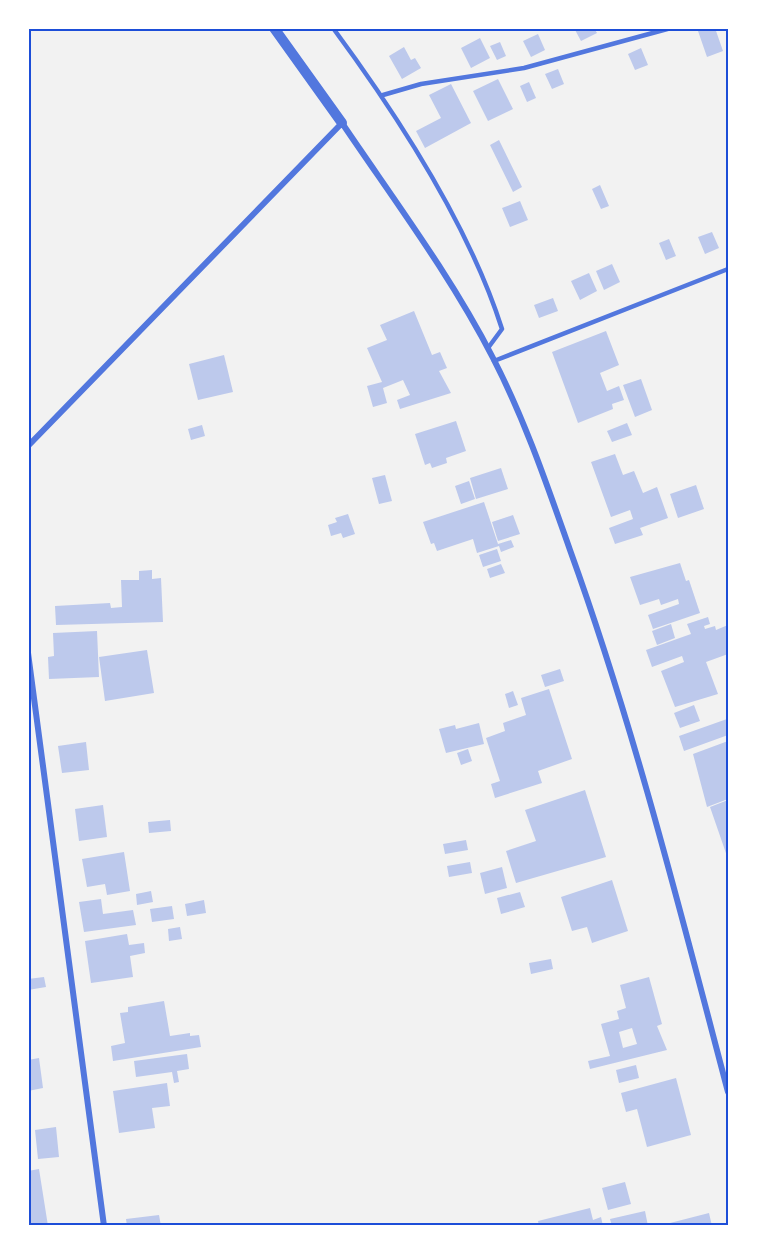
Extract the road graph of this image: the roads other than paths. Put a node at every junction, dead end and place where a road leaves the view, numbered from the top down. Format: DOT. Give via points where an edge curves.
graph roads {
  1 [pos="274,28"];
  2 [pos="333,28"];
  3 [pos="671,28"];
  4 [pos="383,95"];
  5 [pos="342,123"];
  6 [pos="729,270"];
  7 [pos="488,348"];
  8 [pos="494,361"];
  9 [pos="28,446"];
  10 [pos="28,653"];
  11 [pos="729,1092"];
  12 [pos="104,1226"];
  1 -- 5 [label="street"];
  2 -- 4 [label="lane"];
  3 -- 4 [label="lane" via="524,68 421,84"];
  4 -- 7 [label="lane" via="489,288 502,329"];
  5 -- 7 [label="street" via="443,273"];
  5 -- 9 [label="street"];
  6 -- 8 [label="lane"];
  7 -- 8 [label="street"];
  8 -- 11 [label="street" via="530,439 602,639"];
  10 -- 12 [label="street"];
}
